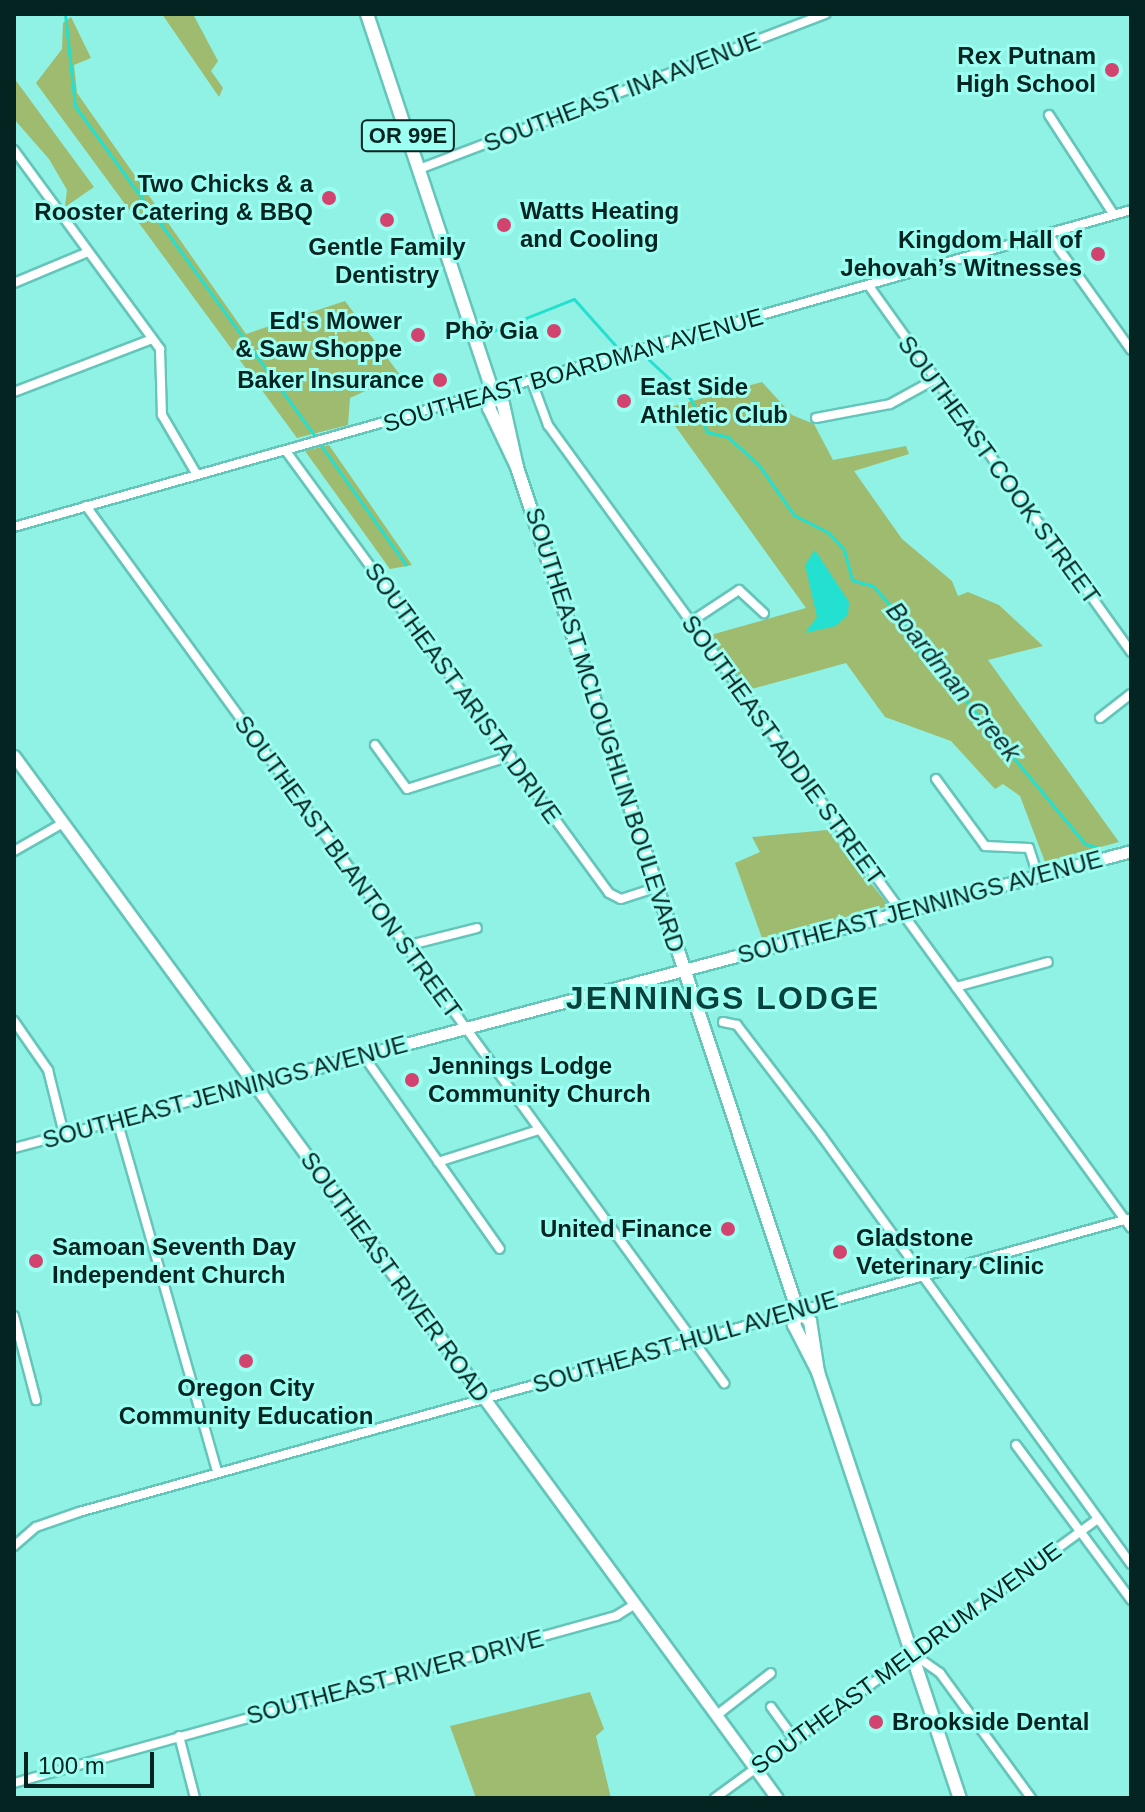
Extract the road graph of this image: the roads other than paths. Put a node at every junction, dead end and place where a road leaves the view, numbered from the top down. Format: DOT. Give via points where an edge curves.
graph roads {
  1 [pos="367,14"];
  2 [pos="825,14"];
  3 [pos="1049,115"];
  4 [pos="14,150"];
  5 [pos="419,169"];
  6 [pos="1131,210"];
  7 [pos="1114,215"];
  8 [pos="1049,235"];
  9 [pos="88,252"];
  10 [pos="14,283"];
  11 [pos="869,286"];
  12 [pos="152,339"];
  13 [pos="1131,350"];
  14 [pos="932,381"];
  15 [pos="532,382"];
  16 [pos="14,392"];
  17 [pos="493,393"];
  18 [pos="816,418"];
  19 [pos="286,451"];
  20 [pos="197,475"];
  21 [pos="86,506"];
  22 [pos="14,527"];
  23 [pos="764,613"];
  24 [pos="689,623"];
  25 [pos="1131,652"];
  26 [pos="1131,694"];
  27 [pos="1100,718"];
  28 [pos="375,745"];
  29 [pos="14,756"];
  30 [pos="511,756"];
  31 [pos="936,779"];
  32 [pos="63,823"];
  33 [pos="14,851"];
  34 [pos="1131,851"];
  35 [pos="1038,876"];
  36 [pos="657,887"];
  37 [pos="902,912"];
  38 [pos="477,928"];
  39 [pos="406,946"];
  40 [pos="1048,962"];
  41 [pos="684,970"];
  42 [pos="956,987"];
  43 [pos="14,1021"];
  44 [pos="723,1022"];
  45 [pos="466,1028"];
  46 [pos="363,1055"];
  47 [pos="255,1084"];
  48 [pos="117,1120"];
  49 [pos="538,1130"];
  50 [pos="64,1134"];
  51 [pos="14,1148"];
  52 [pos="438,1162"];
  53 [pos="1129,1222"];
  54 [pos="500,1249"];
  55 [pos="923,1273"];
  56 [pos="798,1311"];
  57 [pos="14,1316"];
  58 [pos="693,1340"];
  59 [pos="724,1383"];
  60 [pos="484,1399"];
  61 [pos="36,1400"];
  62 [pos="1016,1445"];
  63 [pos="217,1472"];
  64 [pos="1098,1519"];
  65 [pos="1080,1531"];
  66 [pos="14,1546"];
  67 [pos="1131,1564"];
  68 [pos="1131,1600"];
  69 [pos="635,1604"];
  70 [pos="912,1654"];
  71 [pos="771,1673"];
  72 [pos="771,1707"];
  73 [pos="717,1715"];
  74 [pos="179,1736"];
  75 [pos="795,1740"];
  76 [pos="755,1768"];
  77 [pos="14,1783"];
  78 [pos="195,1798"];
  79 [pos="715,1798"];
  80 [pos="777,1798"];
  81 [pos="960,1798"];
  82 [pos="1031,1798"];
  1 -- 5 [label="main road, SOUTHEAST MCLOUGHLIN BOULEVARD / OR 99E"];
  2 -- 5 [label="street, SOUTHEAST INA AVENUE"];
  3 -- 7 [label="street"];
  4 -- 9 [label="street"];
  5 -- 17 [label="main road, SOUTHEAST MCLOUGHLIN BOULEVARD / OR 99E"];
  6 -- 7 [label="street, SOUTHEAST BOARDMAN AVENUE"];
  7 -- 8 [label="street, SOUTHEAST BOARDMAN AVENUE"];
  8 -- 11 [label="street, SOUTHEAST BOARDMAN AVENUE"];
  8 -- 13 [label="street"];
  9 -- 10 [label="street"];
  9 -- 12 [label="street"];
  11 -- 14 [label="street, SOUTHEAST COOK STREET"];
  11 -- 15 [label="street, SOUTHEAST BOARDMAN AVENUE"];
  12 -- 16 [label="street"];
  12 -- 20 [label="street" via="165,362 162,415"];
  14 -- 18 [label="street" via="890,404"];
  14 -- 25 [label="street, SOUTHEAST COOK STREET"];
  15 -- 17 [label="street, SOUTHEAST BOARDMAN AVENUE"];
  15 -- 24 [label="street, SOUTHEAST ADDIE STREET" via="541,415"];
  17 -- 19 [label="street, SOUTHEAST BOARDMAN AVENUE"];
  17 -- 36 [label="main road, SOUTHEAST MCLOUGHLIN BOULEVARD / OR 99E" via="503,404 517,467"];
  19 -- 20 [label="street, SOUTHEAST BOARDMAN AVENUE"];
  19 -- 30 [label="street, SOUTHEAST ARISTA DRIVE"];
  20 -- 21 [label="street, SOUTHEAST BOARDMAN AVENUE"];
  21 -- 22 [label="street, SOUTHEAST BOARDMAN AVENUE"];
  21 -- 39 [label="street, SOUTHEAST BLANTON STREET"];
  23 -- 24 [label="street" via="739,590"];
  24 -- 37 [label="street, SOUTHEAST ADDIE STREET"];
  26 -- 27 [label="street"];
  28 -- 30 [label="street" via="407,789"];
  29 -- 32 [label="street, SOUTHEAST RIVER ROAD"];
  30 -- 36 [label="street, SOUTHEAST ARISTA DRIVE" via="611,896"];
  31 -- 35 [label="street" via="985,846 1029,848"];
  32 -- 33 [label="street"];
  32 -- 47 [label="street, SOUTHEAST RIVER ROAD"];
  34 -- 35 [label="street, SOUTHEAST JENNINGS AVENUE"];
  35 -- 37 [label="street, SOUTHEAST JENNINGS AVENUE"];
  36 -- 41 [label="main road, SOUTHEAST MCLOUGHLIN BOULEVARD / OR 99E"];
  37 -- 41 [label="street, SOUTHEAST JENNINGS AVENUE"];
  37 -- 42 [label="street, SOUTHEAST ADDIE STREET"];
  38 -- 39 [label="street"];
  39 -- 45 [label="street, SOUTHEAST BLANTON STREET"];
  40 -- 42 [label="street"];
  41 -- 45 [label="street, SOUTHEAST JENNINGS AVENUE"];
  41 -- 56 [label="main road, SOUTHEAST MCLOUGHLIN BOULEVARD / OR 99E"];
  42 -- 53 [label="street, SOUTHEAST ADDIE STREET"];
  43 -- 50 [label="street" via="48,1070"];
  44 -- 55 [label="street" via="737,1025"];
  45 -- 46 [label="street, SOUTHEAST JENNINGS AVENUE"];
  45 -- 49 [label="street, SOUTHEAST BLANTON STREET"];
  46 -- 47 [label="street, SOUTHEAST JENNINGS AVENUE"];
  46 -- 52 [label="street"];
  47 -- 48 [label="street, SOUTHEAST JENNINGS AVENUE"];
  47 -- 60 [label="street, SOUTHEAST RIVER ROAD"];
  48 -- 50 [label="street, SOUTHEAST JENNINGS AVENUE"];
  48 -- 63 [label="street"];
  49 -- 52 [label="street"];
  49 -- 58 [label="street, SOUTHEAST BLANTON STREET"];
  50 -- 51 [label="street, SOUTHEAST JENNINGS AVENUE"];
  52 -- 54 [label="street"];
  53 -- 55 [label="street, SOUTHEAST HULL AVENUE"];
  55 -- 56 [label="street, SOUTHEAST HULL AVENUE"];
  55 -- 64 [label="street"];
  56 -- 58 [label="street, SOUTHEAST HULL AVENUE"];
  56 -- 70 [label="main road, SOUTHEAST MCLOUGHLIN BOULEVARD / OR 99E" via="794,1325 805,1359 818,1372"];
  57 -- 61 [label="street"];
  58 -- 59 [label="street, SOUTHEAST BLANTON STREET"];
  58 -- 60 [label="street, SOUTHEAST HULL AVENUE"];
  60 -- 63 [label="street, SOUTHEAST HULL AVENUE"];
  60 -- 69 [label="street, SOUTHEAST RIVER ROAD"];
  62 -- 65 [label="street"];
  63 -- 66 [label="street, SOUTHEAST HULL AVENUE" via="45,1523"];
  64 -- 65 [label="street, SOUTHEAST MELDRUM AVENUE"];
  64 -- 67 [label="street"];
  65 -- 68 [label="street"];
  65 -- 70 [label="street, SOUTHEAST MELDRUM AVENUE"];
  69 -- 73 [label="street, SOUTHEAST RIVER ROAD"];
  69 -- 74 [label="street, SOUTHEAST RIVER DRIVE" via="616,1616"];
  70 -- 75 [label="street, SOUTHEAST MELDRUM AVENUE"];
  70 -- 81 [label="main road, SOUTHEAST MCLOUGHLIN BOULEVARD / OR 99E"];
  70 -- 82 [label="street" via="940,1673"];
  71 -- 73 [label="street"];
  72 -- 75 [label="street"];
  73 -- 76 [label="street, SOUTHEAST RIVER ROAD"];
  74 -- 77 [label="street, SOUTHEAST RIVER DRIVE"];
  74 -- 78 [label="street"];
  75 -- 76 [label="street, SOUTHEAST MELDRUM AVENUE"];
  76 -- 79 [label="street, SOUTHEAST MELDRUM AVENUE"];
  76 -- 80 [label="street, SOUTHEAST RIVER ROAD"];
}
